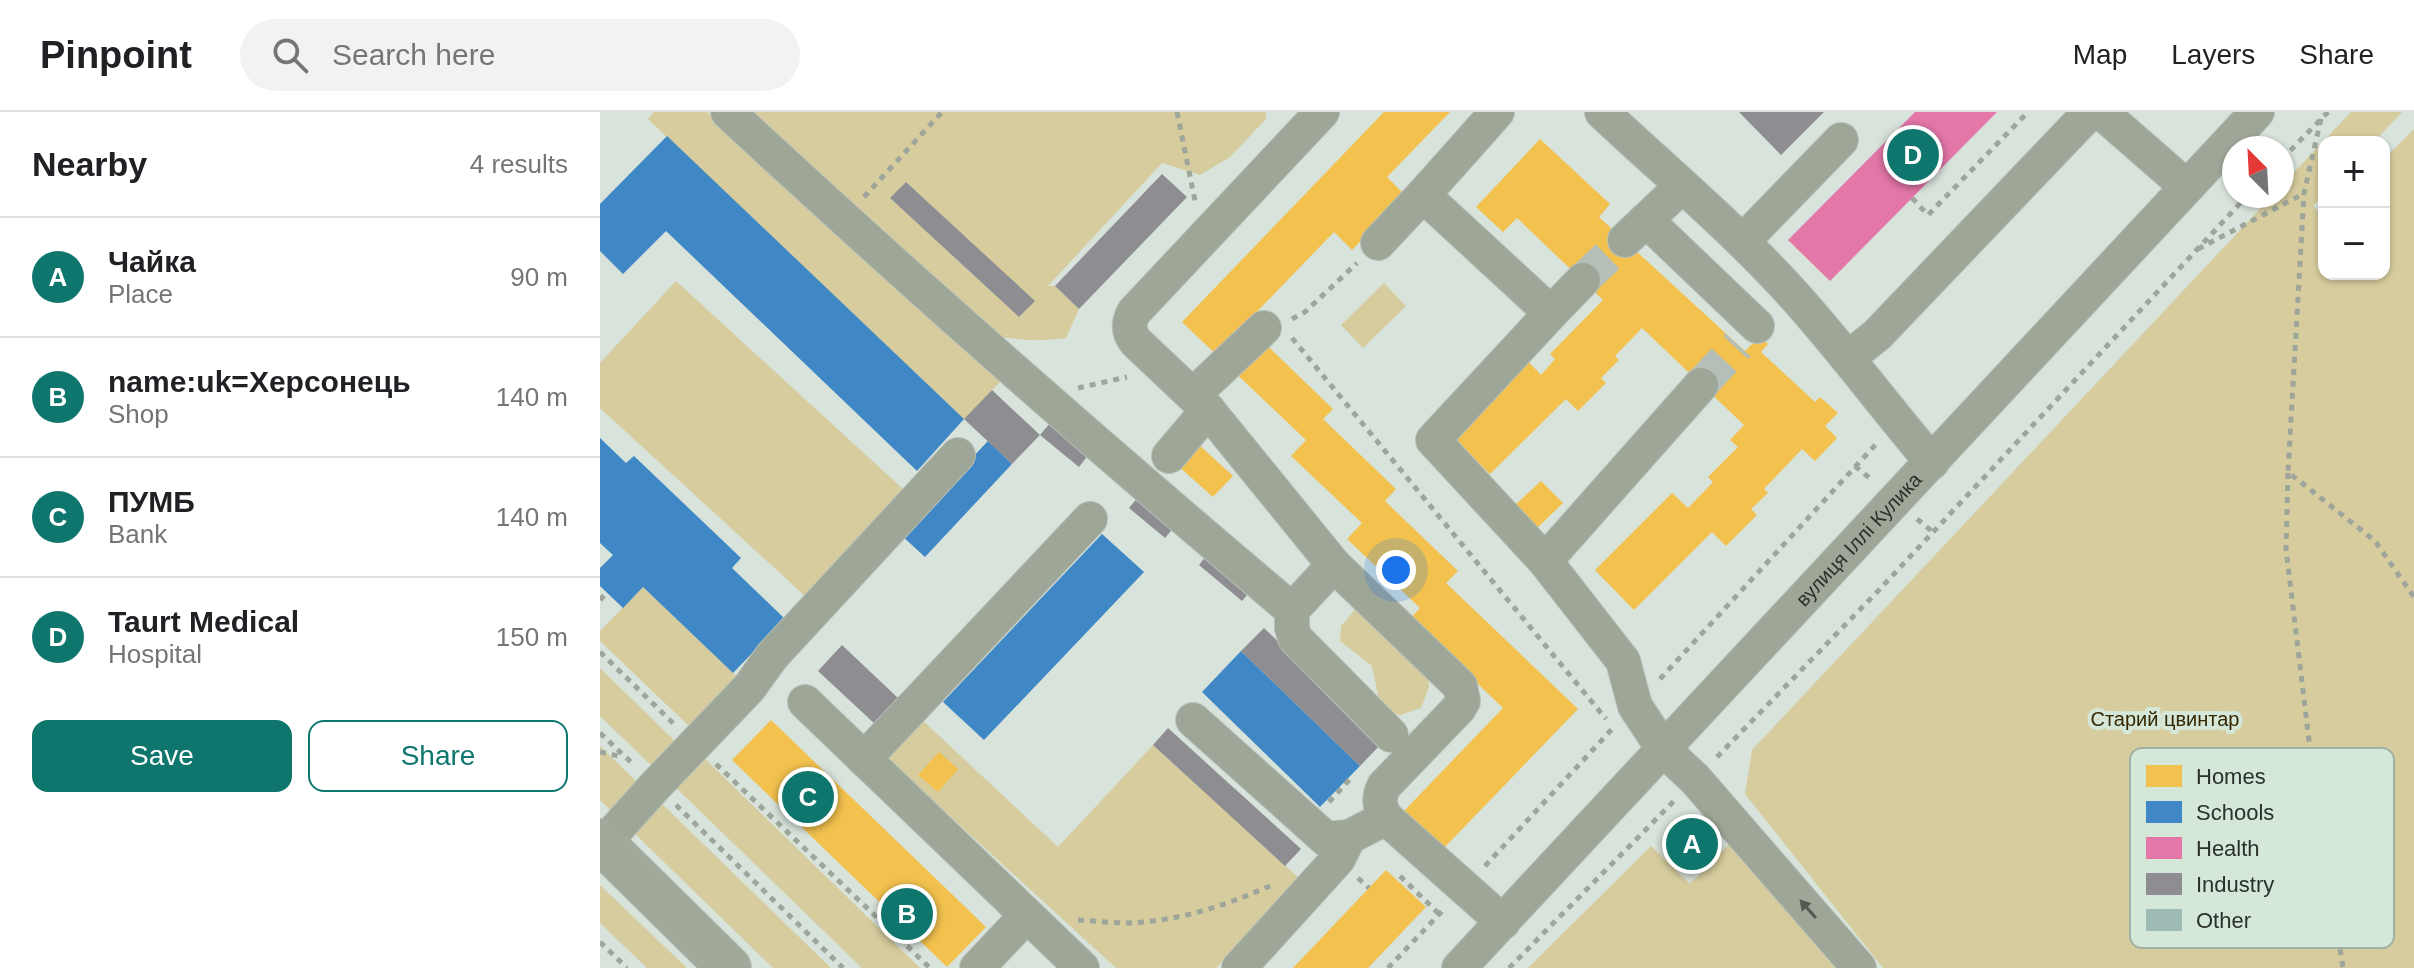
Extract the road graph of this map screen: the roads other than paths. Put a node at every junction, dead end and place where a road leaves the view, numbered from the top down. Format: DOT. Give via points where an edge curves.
graph roads {
  1 [pos="728,112"];
  2 [pos="1322,112"];
  3 [pos="1497,112"];
  4 [pos="1602,112"];
  5 [pos="2090,112"];
  6 [pos="2101,112"];
  7 [pos="2257,112"];
  8 [pos="1841,140"];
  9 [pos="1682,186"];
  10 [pos="2187,187"];
  11 [pos="1423,195"];
  12 [pos="1743,241"];
  13 [pos="1378,243"];
  14 [pos="1583,280"];
  15 [pos="1791,292"];
  16 [pos="1551,313"];
  17 [pos="1272,326"];
  18 [pos="1848,358"];
  19 [pos="1701,385"];
  20 [pos="1190,393"];
  21 [pos="958,455"];
  22 [pos="1169,456"];
  23 [pos="1932,462"];
  24 [pos="1090,519"];
  25 [pos="1545,561"];
  26 [pos="1334,565"];
  27 [pos="1292,610"];
  28 [pos="805,702"];
  29 [pos="1193,720"];
  30 [pos="1391,735"];
  31 [pos="1664,750"];
  32 [pos="864,759"];
  33 [pos="1386,818"];
  34 [pos="1349,837"];
  35 [pos="602,842"];
  36 [pos="1026,916"];
  37 [pos="1503,922"];
  38 [pos="729,968"];
  39 [pos="977,968"];
  40 [pos="1082,968"];
  41 [pos="1239,968"];
  42 [pos="1459,968"];
  43 [pos="1859,968"];
  1 -- 27 [label="street" via="1043,398"];
  2 -- 20 [label="street" via="1129,321 1132,336"];
  3 -- 11 [label="street"];
  4 -- 9 [label="street"];
  5 -- 18 [label="street" via="1877,335"];
  6 -- 10 [label="street"];
  7 -- 10 [label="street, вулиця Іллі Кулика"];
  8 -- 12 [label="street"];
  9 -- 12 [label="street"];
  9 -- 15 [label="street" via="1636,230 1748,336"];
  10 -- 23 [label="street, вулиця Іллі Кулика"];
  11 -- 13 [label="street"];
  11 -- 16 [label="street"];
  12 -- 15 [label="street"];
  14 -- 16 [label="street"];
  15 -- 18 [label="street"];
  16 -- 25 [label="street" via="1433,440"];
  17 -- 20 [label="street"];
  18 -- 23 [label="street"];
  19 -- 25 [label="street"];
  20 -- 22 [label="street"];
  20 -- 26 [label="street"];
  21 -- 35 [label="street"];
  23 -- 31 [label="street, вулиця Іллі Кулика"];
  24 -- 32 [label="street"];
  25 -- 31 [label="street" via="1623,661 1624,717"];
  26 -- 27 [label="street"];
  26 -- 33 [label="street" via="1463,694 1459,708 1384,786 1380,803"];
  27 -- 30 [label="street" via="1295,638"];
  28 -- 32 [label="street"];
  29 -- 34 [label="street" via="1318,833 1326,839"];
  31 -- 37 [label="street, вулиця Іллі Кулика"];
  43 -- 31 [label="street, one-way"];
  32 -- 36 [label="street"];
  33 -- 34 [label="street"];
  33 -- 37 [label="street" via="1456,896"];
  34 -- 41 [label="street" via="1338,859"];
  35 -- 38 [label="main road"];
  36 -- 39 [label="street"];
  36 -- 40 [label="street"];
  37 -- 42 [label="street, вулиця Іллі Кулика"];
}
